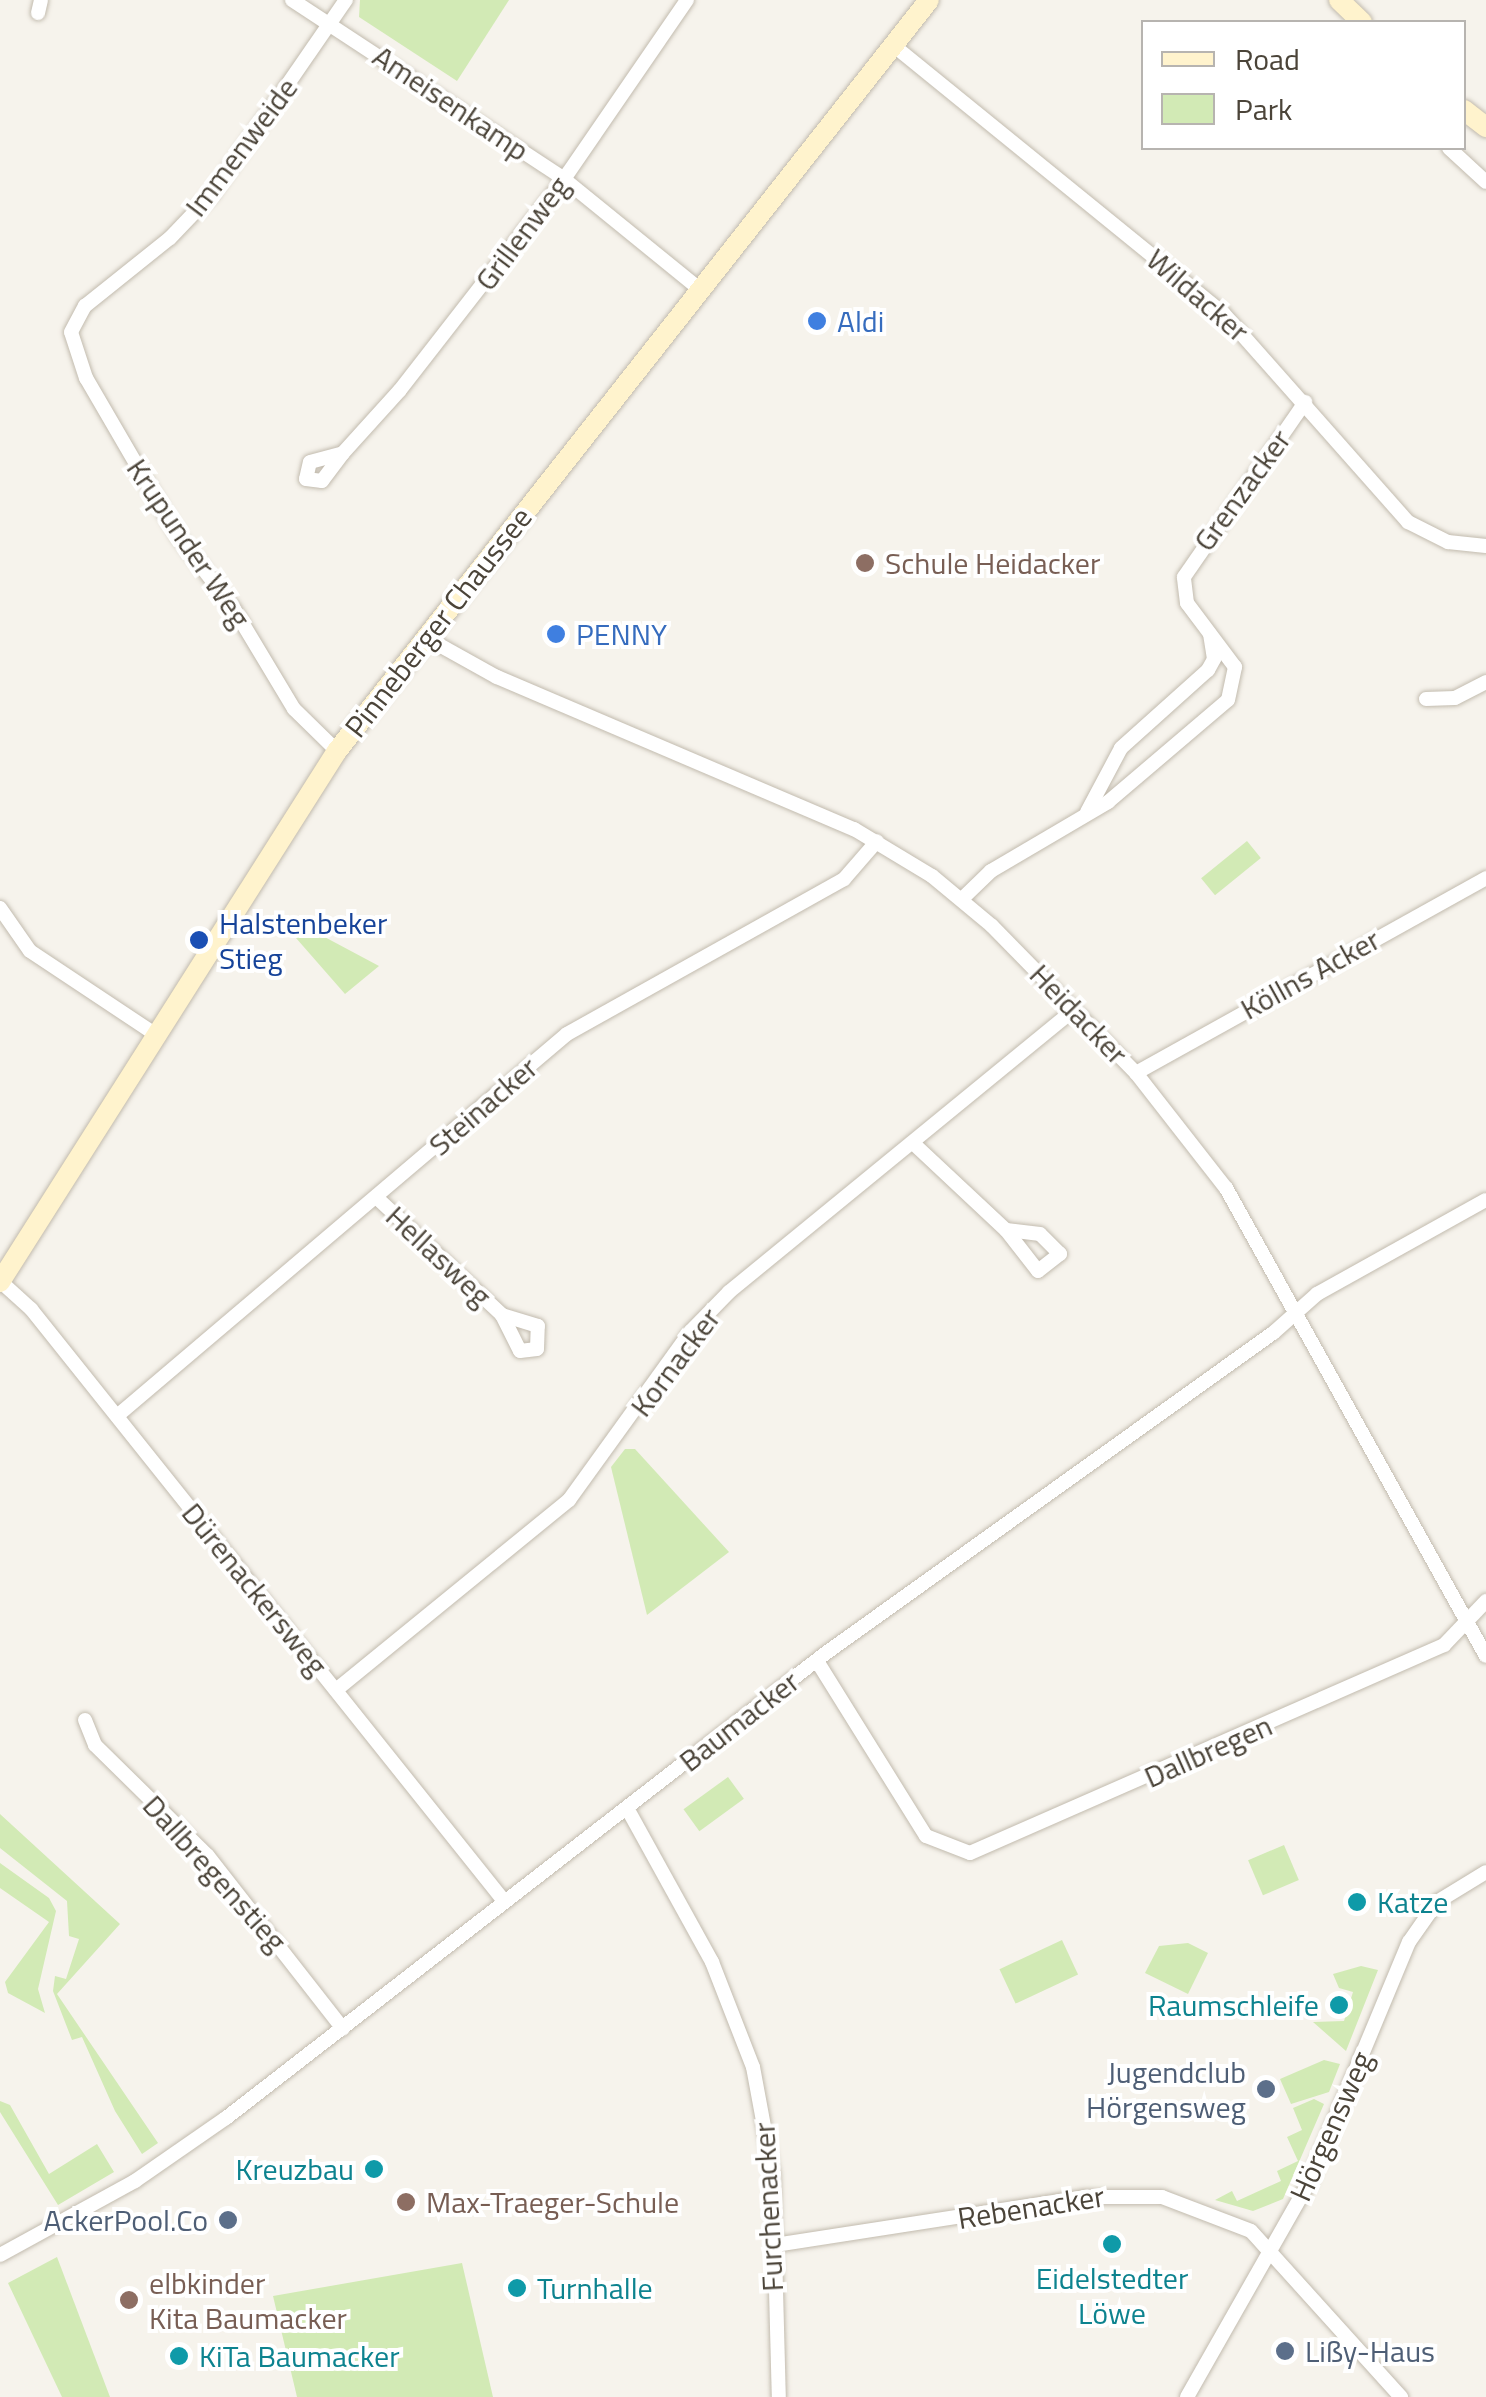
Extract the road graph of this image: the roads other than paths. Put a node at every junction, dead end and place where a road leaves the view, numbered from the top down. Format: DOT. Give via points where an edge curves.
graph roads {
  1 [pos="292,0"];
  2 [pos="346,0"];
  3 [pos="687,0"];
  4 [pos="929,0"];
  5 [pos="1339,0"];
  6 [pos="1360,20"];
  7 [pos="331,23"];
  8 [pos="894,45"];
  9 [pos="1451,150"];
  10 [pos="564,179"];
  11 [pos="1486,182"];
  12 [pos="698,288"];
  13 [pos="75,320"];
  14 [pos="1305,402"];
  15 [pos="342,454"];
  16 [pos="1486,546"];
  17 [pos="1210,633"];
  18 [pos="425,637"];
  19 [pos="1486,682"];
  20 [pos="1426,699"];
  21 [pos="337,750"];
  22 [pos="1086,815"];
  23 [pos="878,842"];
  24 [pos="1486,878"];
  25 [pos="963,898"];
  26 [pos="0,908"];
  27 [pos="1074,1010"];
  28 [pos="158,1036"];
  29 [pos="1136,1074"];
  30 [pos="914,1144"];
  31 [pos="376,1197"];
  32 [pos="1486,1200"];
  33 [pos="1006,1230"];
  34 [pos="0,1282"];
  35 [pos="1297,1310"];
  36 [pos="502,1315"];
  37 [pos="117,1416"];
  38 [pos="1486,1601"];
  39 [pos="1468,1622"];
  40 [pos="1486,1656"];
  41 [pos="817,1660"];
  42 [pos="336,1690"];
  43 [pos="85,1720"];
  44 [pos="626,1808"];
  45 [pos="1486,1872"];
  46 [pos="504,1901"];
  47 [pos="343,2029"];
  48 [pos="775,2245"];
  49 [pos="1272,2253"];
  50 [pos="0,2255"];
  51 [pos="779,2397"];
  52 [pos="1187,2397"];
  53 [pos="1401,2397"];
  1 -- 7 [label="street, Ameisenkamp"];
  2 -- 7 [label="street, Immenweide"];
  3 -- 10 [label="street, Grillenweg"];
  4 -- 8 [label="main road, Pinneberger Chaussee"];
  5 -- 6 [label="main road"];
  7 -- 10 [label="street, Ameisenkamp"];
  7 -- 13 [label="street, Immenweide" via="212,194"];
  8 -- 12 [label="main road, Pinneberger Chaussee"];
  8 -- 14 [label="street, Wildacker" via="1223,312"];
  9 -- 11 [label="street"];
  10 -- 12 [label="street, Ameisenkamp"];
  10 -- 15 [label="street, Grillenweg"];
  12 -- 18 [label="main road, Pinneberger Chaussee"];
  13 -- 21 [label="street, Krupunder Weg" via="76,360 178,536 234,608 294,709"];
  14 -- 16 [label="street, Wildacker" via="1408,522 1448,542"];
  14 -- 17 [label="street, Grenzacker" via="1187,570 1188,603"];
  17 -- 22 [label="street" via="1212,665 1121,748"];
  17 -- 22 [label="street, Grenzacker" via="1235,667 1228,700"];
  18 -- 21 [label="main road, Pinneberger Chaussee"];
  18 -- 23 [label="street, Heidacker" via="496,677"];
  19 -- 20 [label="street" via="1455,698"];
  21 -- 28 [label="main road, Pinneberger Chaussee"];
  22 -- 25 [label="street, Grenzacker" via="990,870"];
  23 -- 25 [label="street, Heidacker"];
  23 -- 31 [label="street, Steinacker" via="844,879 567,1034"];
  24 -- 29 [label="street, Köllns Acker"];
  25 -- 27 [label="street, Heidacker"];
  26 -- 28 [label="street" via="30,951"];
  27 -- 29 [label="street, Heidacker"];
  27 -- 30 [label="street, Kornacker"];
  28 -- 34 [label="main road, Pinneberger Chaussee"];
  29 -- 35 [label="street, Heidacker" via="1226,1188"];
  30 -- 33 [label="street"];
  30 -- 42 [label="street, Kornacker" via="707,1314 598,1466 534,1534"];
  31 -- 36 [label="street, Hellasweg"];
  31 -- 37 [label="street, Steinacker"];
  32 -- 35 [label="street, Baumacker"];
  34 -- 37 [label="street, Dürenackersweg"];
  35 -- 39 [label="street, Heidacker"];
  35 -- 41 [label="street, Baumacker"];
  37 -- 42 [label="street, Dürenackersweg"];
  38 -- 39 [label="street, Dallbregen"];
  39 -- 40 [label="street, Heidacker"];
  39 -- 41 [label="street, Dallbregen" via="1444,1645 983,1851 948,1850 918,1825"];
  41 -- 44 [label="street, Baumacker"];
  42 -- 46 [label="street, Dürenackersweg"];
  43 -- 47 [label="street, Dallbregenstieg" via="95,1745 208,1856"];
  44 -- 46 [label="street, Baumacker"];
  44 -- 48 [label="street, Furchenacker" via="712,1962 750,2056 768,2142"];
  45 -- 49 [label="street, Hörgensweg" via="1437,1902 1408,1942 1344,2104"];
  46 -- 47 [label="street, Baumacker"];
  47 -- 50 [label="street, Baumacker" via="163,2162"];
  48 -- 49 [label="street, Rebenacker" via="1133,2194 1205,2209 1252,2231"];
  48 -- 51 [label="street, Furchenacker"];
  49 -- 52 [label="street, Hörgensweg"];
  49 -- 53 [label="street, Rebenacker"];
}
